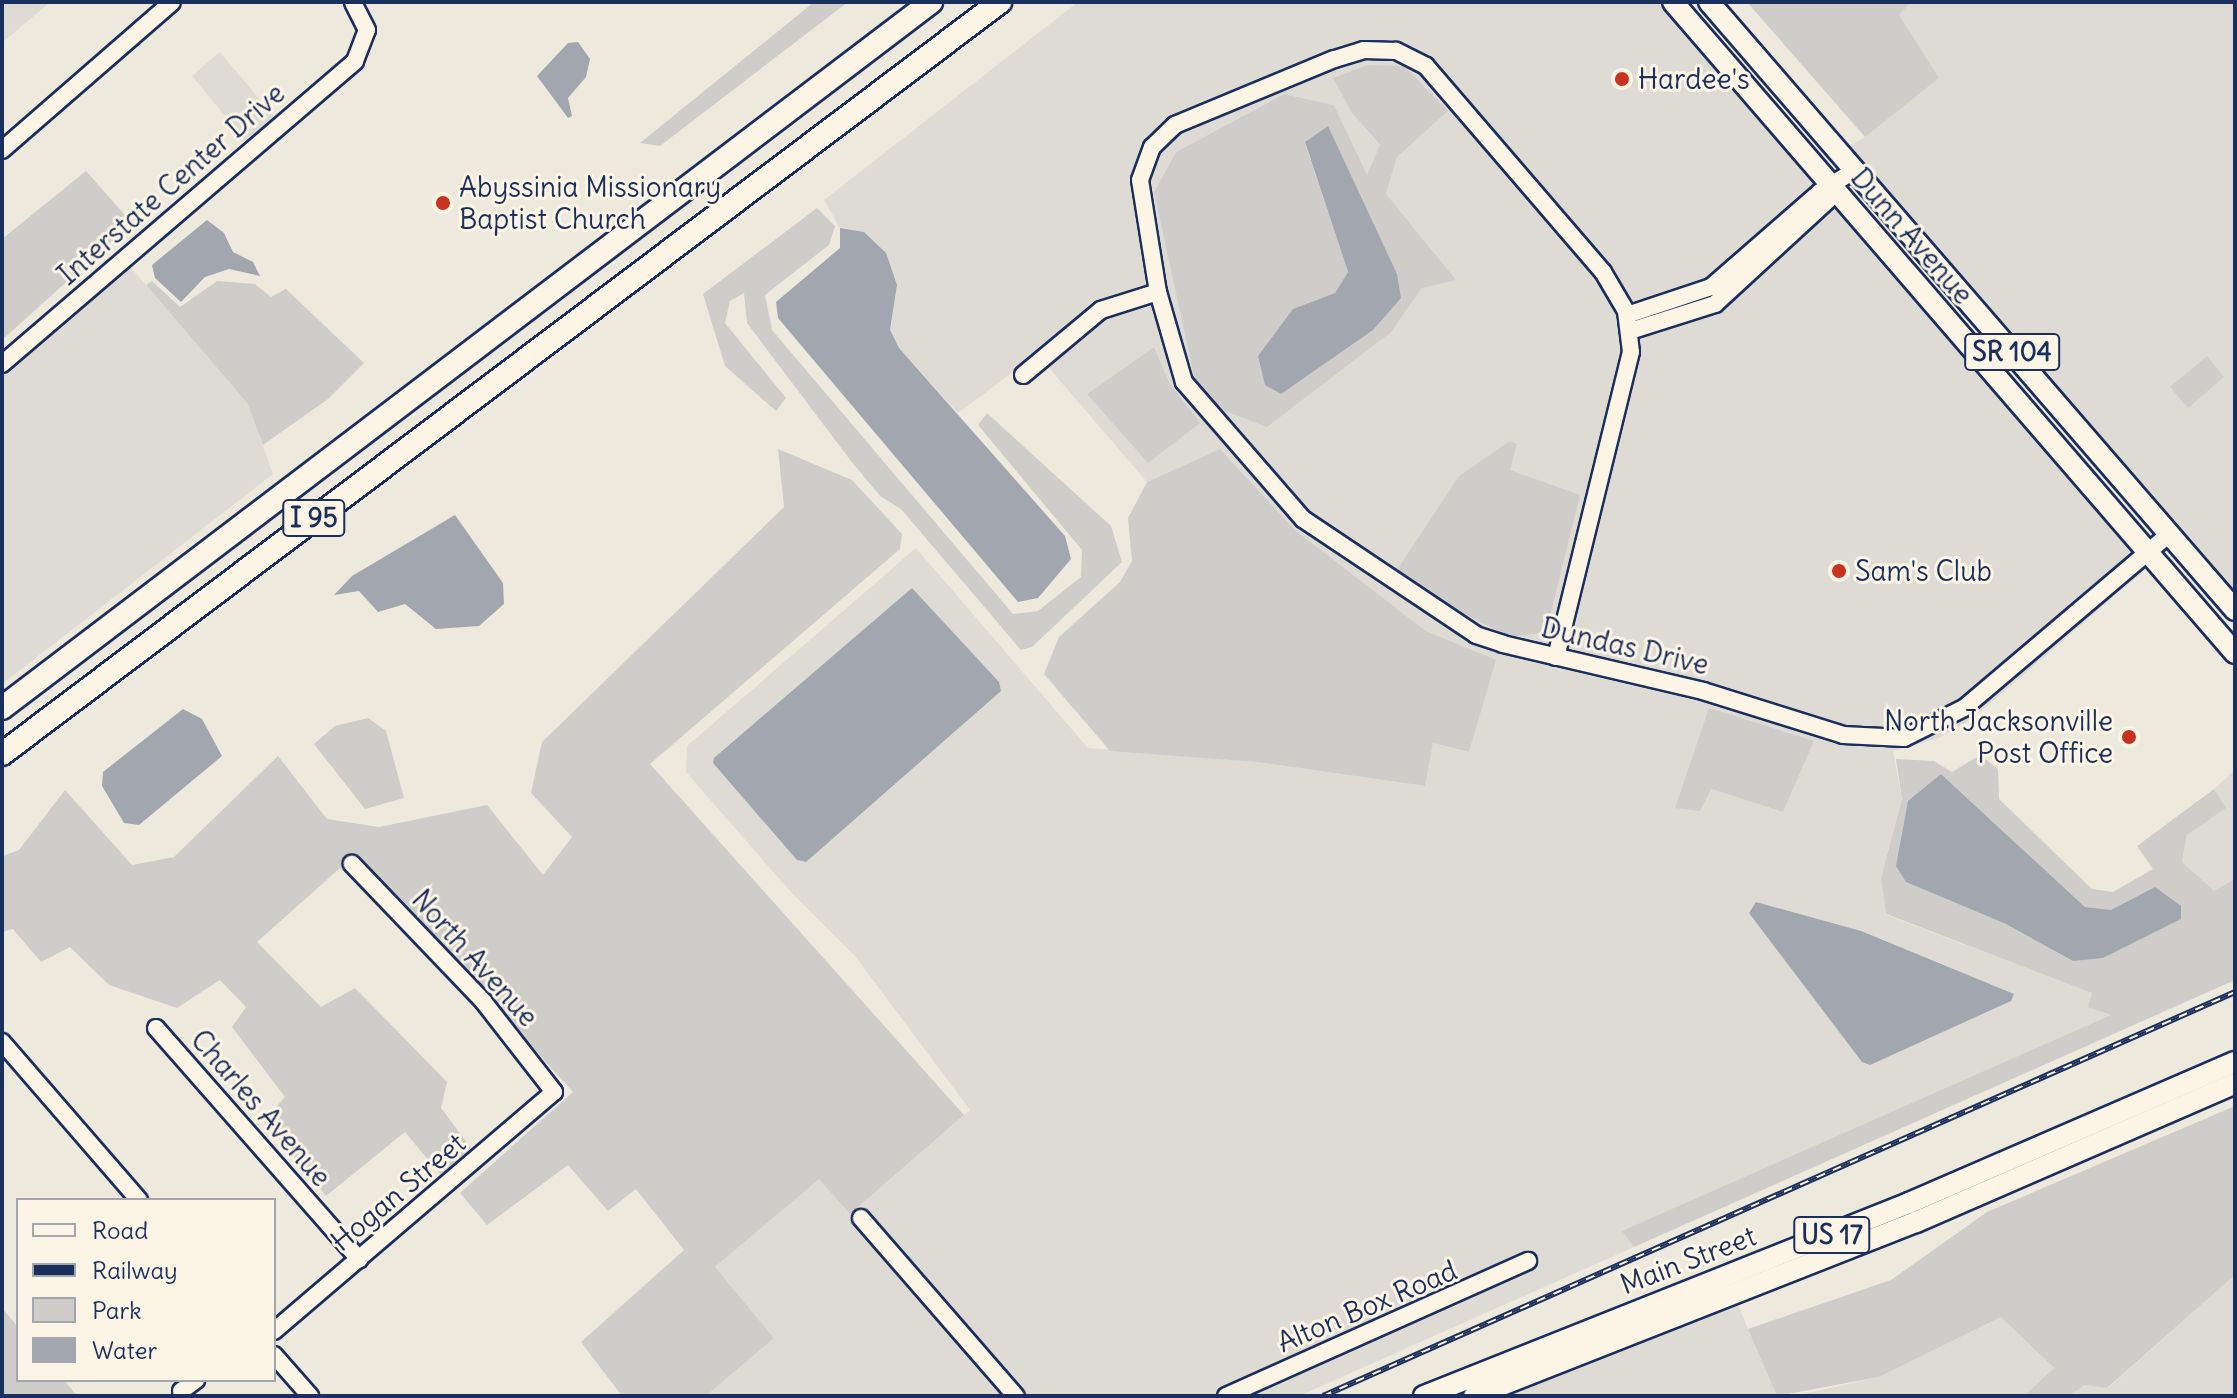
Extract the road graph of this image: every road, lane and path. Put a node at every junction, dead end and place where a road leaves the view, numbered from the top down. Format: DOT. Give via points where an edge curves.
graph roads {
  1 [pos="172,2"];
  2 [pos="353,2"];
  3 [pos="931,2"];
  4 [pos="1008,2"];
  5 [pos="1673,2"];
  6 [pos="1709,2"];
  7 [pos="992,8"];
  8 [pos="2,150"];
  9 [pos="1855,170"];
  10 [pos="1833,189"];
  11 [pos="1158,292"];
  12 [pos="1629,323"];
  13 [pos="2,364"];
  14 [pos="1023,375"];
  15 [pos="2169,534"];
  16 [pos="2148,552"];
  17 [pos="2235,610"];
  18 [pos="2235,653"];
  19 [pos="1556,657"];
  20 [pos="2,708"];
  21 [pos="2,754"];
  22 [pos="352,864"];
  23 [pos="156,1028"];
  24 [pos="2,1042"];
  25 [pos="2235,1062"];
  26 [pos="2235,1083"];
  27 [pos="554,1092"];
  28 [pos="137,1198"];
  29 [pos="1913,1212"];
  30 [pos="861,1218"];
  31 [pos="359,1259"];
  32 [pos="1528,1261"];
  33 [pos="276,1329"];
  34 [pos="276,1357"];
  35 [pos="193,1382"];
  36 [pos="181,1391"];
  37 [pos="310,1396"];
  38 [pos="1016,1396"];
  39 [pos="1226,1396"];
  40 [pos="1424,1396"];
  41 [pos="1474,1396"];
  1 -- 8 [label="street"];
  2 -- 13 [label="street, Interstate Center Drive" via="365,21 367,39 355,61"];
  3 -- 20 [label="highway, I 95"];
  4 -- 7 [label="highway"];
  5 -- 10 [label="main road, Dunn Avenue / SR 104"];
  6 -- 9 [label="main road, Dunn Avenue / SR 104"];
  7 -- 21 [label="highway, I 95"];
  9 -- 10 [label="street"];
  9 -- 15 [label="main road, Dunn Avenue / SR 104"];
  10 -- 12 [label="street" via="1828,200 1715,304"];
  10 -- 16 [label="main road, Dunn Avenue / SR 104"];
  11 -- 12 [label="street, Dundas Drive" via="1140,180 1145,160 1163,136 1175,125 1334,59 1379,48 1426,66 1598,266"];
  11 -- 14 [label="street" via="1101,310"];
  11 -- 19 [label="street, Dundas Drive" via="1184,382 1292,509 1462,628"];
  12 -- 19 [label="street" via="1621,405"];
  15 -- 16 [label="street, Dundas Drive"];
  15 -- 17 [label="main road, Dunn Avenue / SR 104"];
  16 -- 18 [label="main road, Dunn Avenue / SR 104"];
  16 -- 19 [label="street, Dundas Drive" via="1964,708 1933,729 1904,738 1843,735 1703,691"];
  22 -- 27 [label="street, North Avenue" via="483,1001"];
  23 -- 31 [label="street, Charles Avenue"];
  24 -- 28 [label="street"];
  25 -- 29 [label="main road, Main Street / US 17"];
  26 -- 29 [label="main road, Main Street / US 17"];
  27 -- 31 [label="street, Hogan Street"];
  29 -- 40 [label="main road, Main Street / US 17"];
  29 -- 41 [label="main road, Main Street / US 17"];
  30 -- 38 [label="street"];
  31 -- 33 [label="street, Hogan Street"];
  32 -- 39 [label="street, Alton Box Road"];
  34 -- 37 [label="street"];
  35 -- 36 [label="street"];
}
